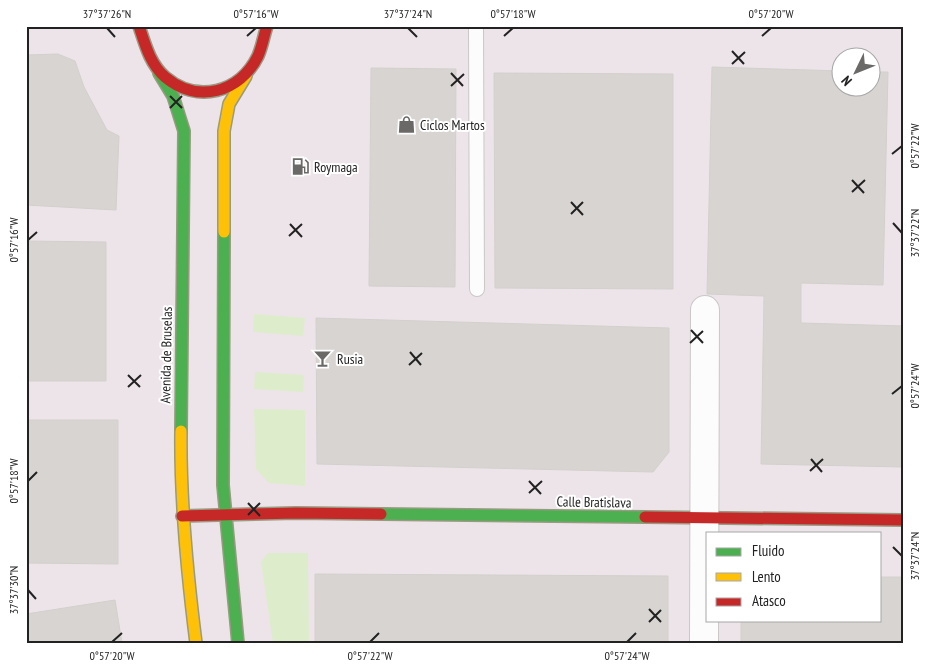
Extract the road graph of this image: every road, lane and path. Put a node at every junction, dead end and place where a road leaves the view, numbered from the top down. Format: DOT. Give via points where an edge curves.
graph roads {
  1 [pos="139,26"];
  2 [pos="267,26"];
  3 [pos="476,26"];
  4 [pos="159,73"];
  5 [pos="246,76"];
  6 [pos="477,289"];
  7 [pos="706,310"];
  8 [pos="225,515"];
  9 [pos="182,516"];
  10 [pos="705,518"];
  11 [pos="903,520"];
  12 [pos="196,643"];
  13 [pos="238,643"];
  14 [pos="704,643"];
  1 -- 4 [label="main road, Avenida de Bruselas" via="149,59"];
  2 -- 5 [label="main road" via="256,61"];
  3 -- 6 [label="lane"];
  4 -- 5 [label="main road" via="170,83 202,94 232,87"];
  4 -- 9 [label="main road, Avenida de Bruselas" via="173,96 184,130"];
  5 -- 8 [label="main road" via="229,104 224,131 222,441"];
  7 -- 10 [label="street"];
  8 -- 9 [label="main road, Calle Bratislava"];
  8 -- 10 [label="main road, Calle Bratislava" via="296,512"];
  8 -- 13 [label="main road"];
  9 -- 12 [label="main road, Avenida de Bruselas"];
  10 -- 11 [label="main road, Calle Bratislava"];
  10 -- 14 [label="street"];
}
